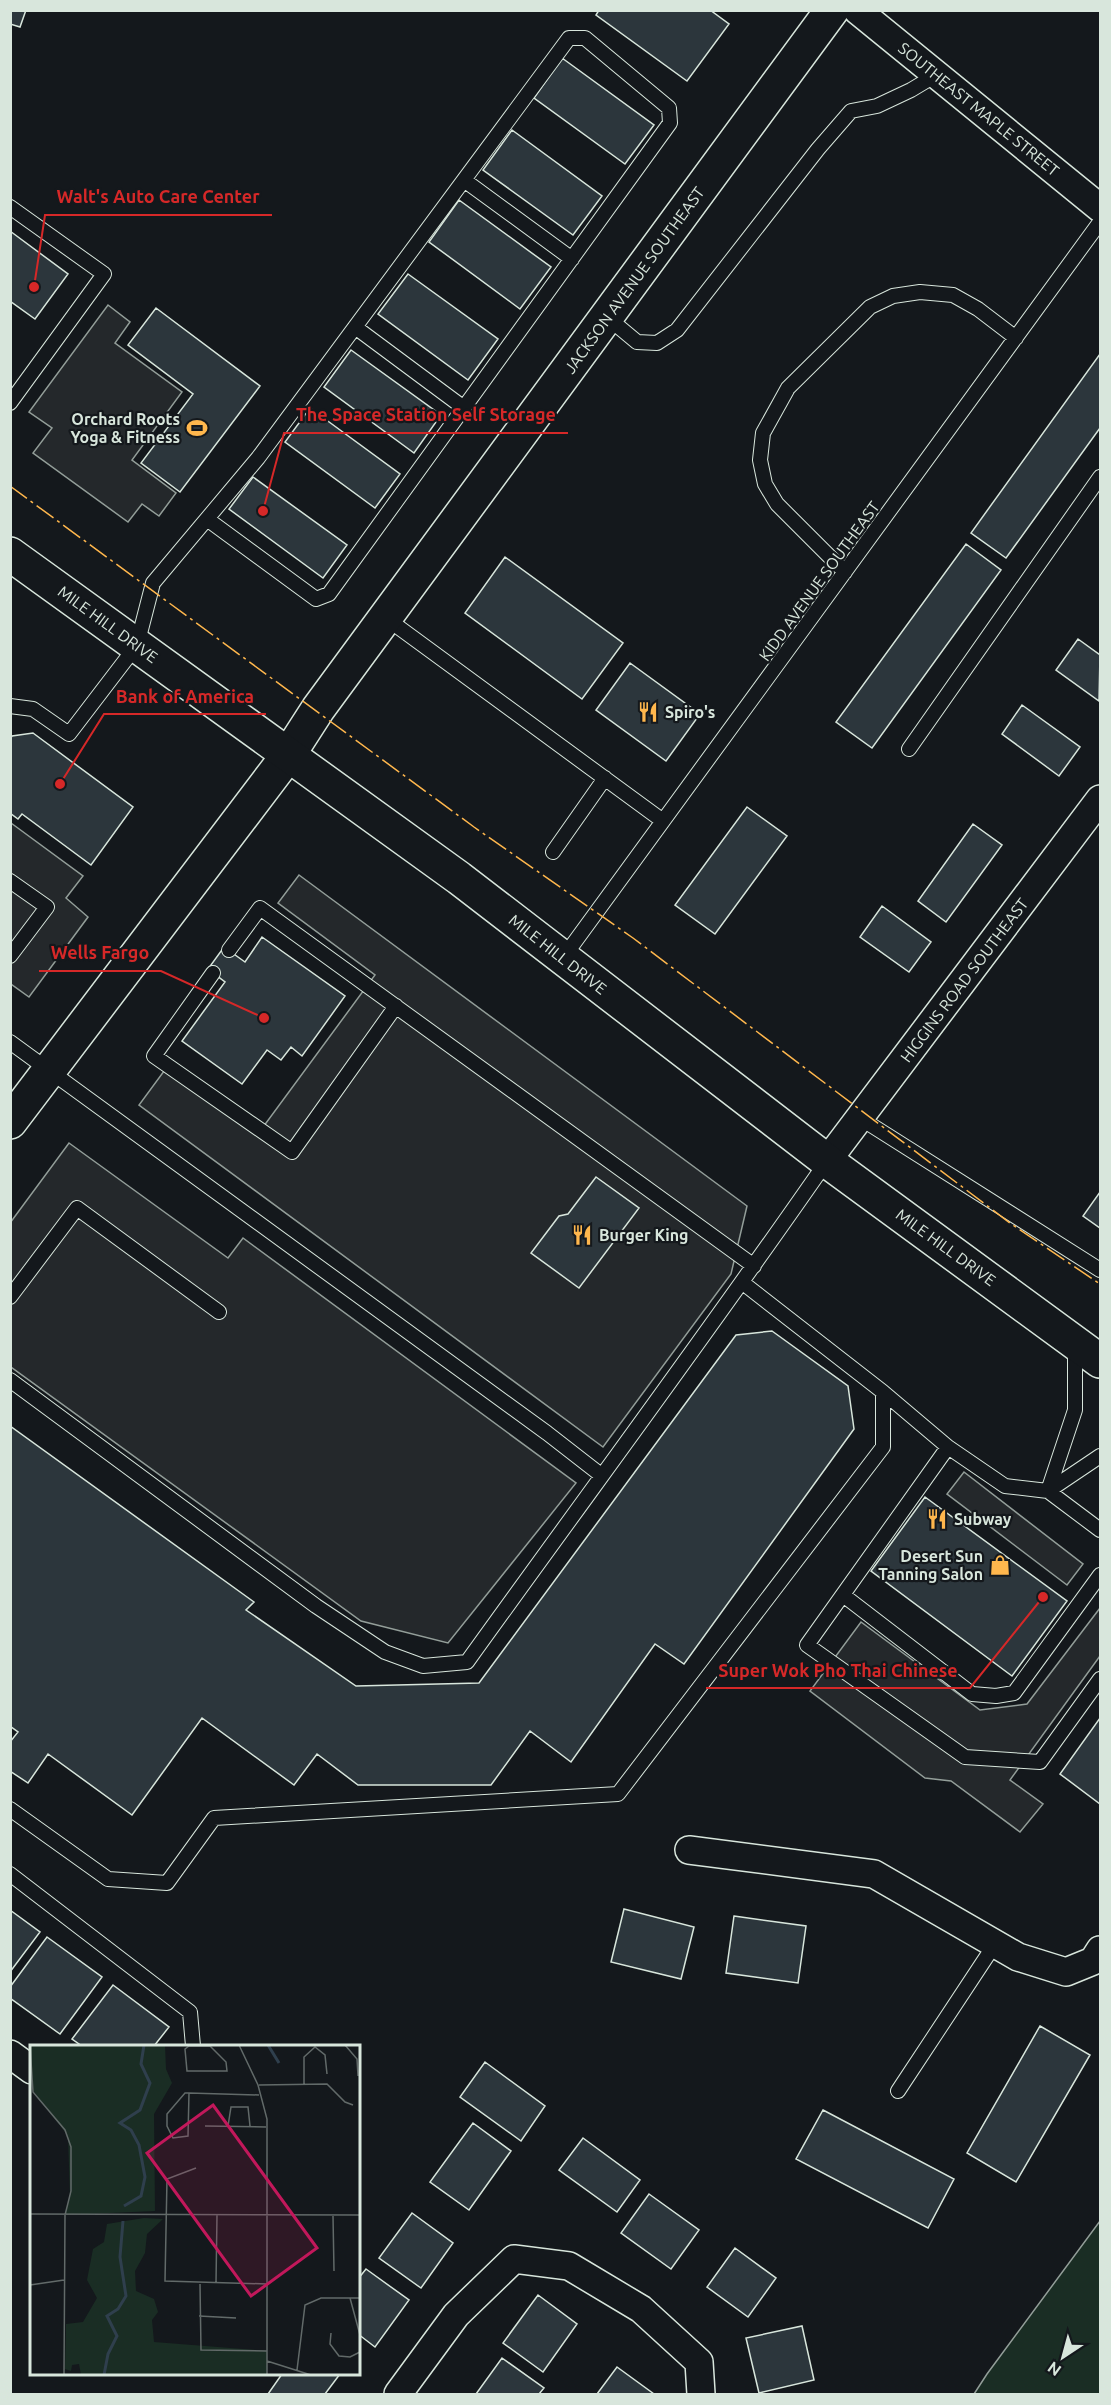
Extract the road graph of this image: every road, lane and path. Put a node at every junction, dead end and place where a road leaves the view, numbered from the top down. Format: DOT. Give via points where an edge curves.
graph roads {
  1 [pos="832,10"];
  2 [pos="857,10"];
  3 [pos="936,75"];
  4 [pos="464,180"];
  5 [pos="10,207"];
  6 [pos="1101,208"];
  7 [pos="1101,222"];
  8 [pos="572,259"];
  9 [pos="607,317"];
  10 [pos="355,327"];
  11 [pos="1016,338"];
  12 [pos="12,397"];
  13 [pos="464,408"];
  14 [pos="1101,477"];
  15 [pos="207,519"];
  16 [pos="10,554"];
  17 [pos="845,572"];
  18 [pos="386,618"];
  19 [pos="137,645"];
  20 [pos="10,706"];
  21 [pos="909,749"];
  22 [pos="289,754"];
  23 [pos="605,778"];
  24 [pos="1101,799"];
  25 [pos="663,821"];
  26 [pos="553,852"];
  27 [pos="10,881"];
  28 [pos="229,950"];
  29 [pos="10,956"];
  30 [pos="563,958"];
  31 [pos="213,973"];
  32 [pos="396,1006"];
  33 [pos="10,1042"];
  34 [pos="49,1071"];
  35 [pos="860,1118"];
  36 [pos="10,1122"];
  37 [pos="827,1161"];
  38 [pos="754,1266"];
  39 [pos="1101,1270"];
  40 [pos="743,1283"];
  41 [pos="10,1297"];
  42 [pos="219,1312"];
  43 [pos="1075,1342"];
  44 [pos="1101,1361"];
  45 [pos="10,1380"];
  46 [pos="883,1392"];
  47 [pos="948,1447"];
  48 [pos="1101,1456"];
  49 [pos="601,1475"];
  50 [pos="1048,1491"];
  51 [pos="1101,1530"];
  52 [pos="1101,1575"];
  53 [pos="843,1595"];
  54 [pos="1101,1679"];
  55 [pos="10,1809"];
  56 [pos="689,1850"];
  57 [pos="10,1874"];
  58 [pos="995,1944"];
  59 [pos="1101,1950"];
  60 [pos="194,2045"];
  61 [pos="10,2054"];
  62 [pos="30,2069"];
  63 [pos="898,2091"];
  64 [pos="398,2394"];
  65 [pos="701,2394"];
  1 -- 9 [label="main road, JACKSON AVENUE SOUTHEAST"];
  2 -- 3 [label="street, SOUTHEAST MAPLE STREET"];
  3 -- 6 [label="street, SOUTHEAST MAPLE STREET"];
  3 -- 9 [label="lane" via="877,106 851,111 677,330 657,343 637,342"];
  4 -- 8 [label="lane"];
  4 -- 8 [label="lane" via="569,38 585,38 669,108 670,123"];
  4 -- 10 [label="lane"];
  5 -- 12 [label="lane" via="104,274"];
  7 -- 11 [label="lane, KIDD AVENUE SOUTHEAST"];
  8 -- 13 [label="lane"];
  9 -- 18 [label="main road, JACKSON AVENUE SOUTHEAST"];
  10 -- 13 [label="lane"];
  10 -- 15 [label="lane" via="258,458"];
  11 -- 17 [label="lane, KIDD AVENUE SOUTHEAST"];
  11 -- 17 [label="lane" via="978,309 953,296 920,292 894,296 870,307 788,387 764,433 760,460 765,484 777,504"];
  13 -- 15 [label="lane" via="329,594 316,599"];
  14 -- 21 [label="lane"];
  15 -- 19 [label="lane" via="153,583"];
  16 -- 19 [label="main road, MILE HILL DRIVE"];
  17 -- 25 [label="lane, KIDD AVENUE SOUTHEAST"];
  18 -- 22 [label="main road, JACKSON AVENUE SOUTHEAST"];
  18 -- 23 [label="lane"];
  19 -- 20 [label="lane" via="69,734 33,709"];
  19 -- 22 [label="main road, MILE HILL DRIVE"];
  22 -- 30 [label="main road, MILE HILL DRIVE"];
  22 -- 34 [label="main road, JACKSON AVENUE SOUTHEAST"];
  23 -- 25 [label="lane"];
  23 -- 26 [label="lane"];
  24 -- 35 [label="street, HIGGINS ROAD SOUTHEAST"];
  25 -- 30 [label="lane, KIDD AVENUE SOUTHEAST"];
  27 -- 29 [label="lane" via="47,908"];
  28 -- 32 [label="lane" via="260,908"];
  30 -- 37 [label="main road, MILE HILL DRIVE"];
  31 -- 32 [label="lane" via="154,1056 292,1152"];
  32 -- 38 [label="lane"];
  33 -- 34 [label="lane"];
  34 -- 36 [label="main road, JACKSON AVENUE SOUTHEAST"];
  34 -- 49 [label="lane"];
  35 -- 37 [label="street, HIGGINS ROAD SOUTHEAST"];
  35 -- 39 [label="lane"];
  37 -- 38 [label="lane"];
  37 -- 43 [label="main road, MILE HILL DRIVE"];
  38 -- 40 [label="lane"];
  40 -- 46 [label="lane"];
  40 -- 49 [label="lane"];
  41 -- 42 [label="lane" via="77,1208"];
  43 -- 44 [label="main road, MILE HILL DRIVE"];
  43 -- 50 [label="lane" via="1075,1410"];
  45 -- 49 [label="lane" via="316,1606 385,1652 423,1666 467,1662"];
  46 -- 47 [label="lane"];
  46 -- 55 [label="lane" via="883,1447 618,1794 214,1818 167,1883 108,1879"];
  47 -- 50 [label="lane" via="1005,1486"];
  47 -- 53 [label="lane"];
  48 -- 50 [label="lane"];
  50 -- 51 [label="lane"];
  52 -- 53 [label="lane" via="1014,1693 996,1696 972,1694"];
  53 -- 54 [label="lane" via="807,1645 965,1757 1040,1762"];
  56 -- 58 [label="street" via="874,1874"];
  57 -- 60 [label="lane" via="190,2012"];
  58 -- 59 [label="street" via="1018,1957 1066,1972 1093,1962"];
  58 -- 63 [label="lane"];
  61 -- 62 [label="street"];
  64 -- 65 [label="street" via="456,2314 513,2259 569,2266 641,2309 699,2362"];
}
